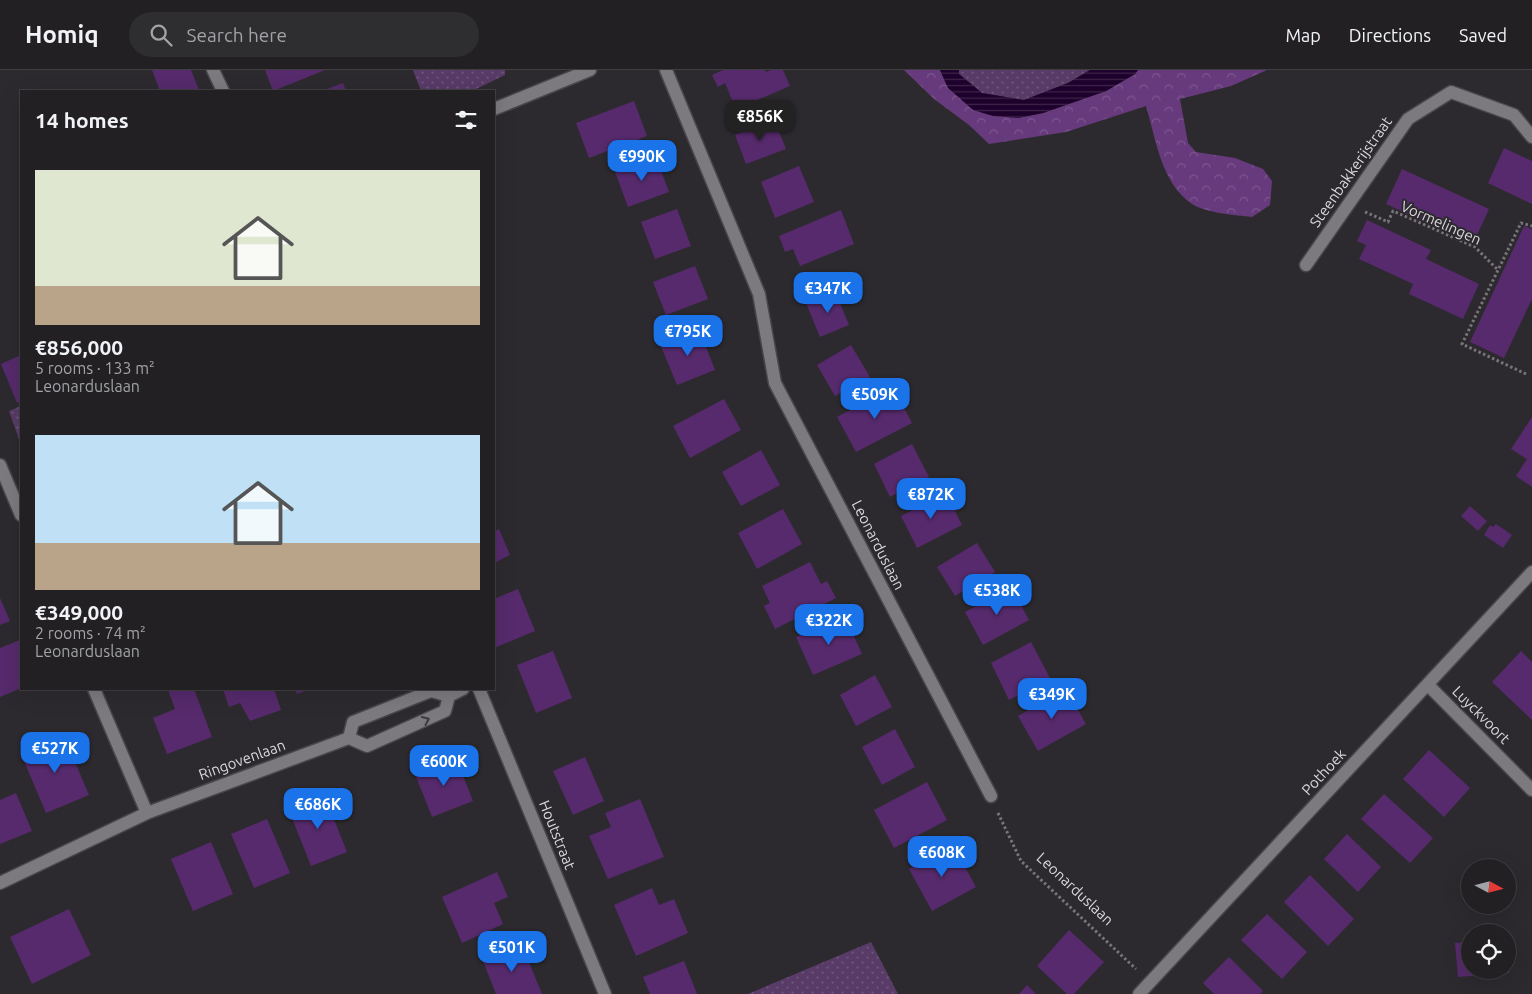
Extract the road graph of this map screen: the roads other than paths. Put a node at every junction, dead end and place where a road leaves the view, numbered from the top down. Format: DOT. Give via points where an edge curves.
graph roads {
  1 [pos="213,70"];
  2 [pos="590,70"];
  3 [pos="666,70"];
  4 [pos="223,90"];
  5 [pos="495,109"];
  6 [pos="1532,137"];
  7 [pos="1306,264"];
  8 [pos="0,465"];
  9 [pos="20,513"];
  10 [pos="1532,572"];
  11 [pos="1428,685"];
  12 [pos="94,690"];
  13 [pos="462,690"];
  14 [pos="479,690"];
  15 [pos="449,696"];
  16 [pos="349,738"];
  17 [pos="1532,790"];
  18 [pos="991,796"];
  19 [pos="147,813"];
  20 [pos="0,883"];
  21 [pos="604,994"];
  22 [pos="1138,994"];
  1 -- 4 [label="street"];
  2 -- 5 [label="street"];
  3 -- 18 [label="street, Leonarduslaan" via="759,294 775,383"];
  6 -- 7 [label="street, Steenbakkerijstraat" via="1514,116 1451,92 1408,119"];
  8 -- 9 [label="street"];
  10 -- 11 [label="street, Pothoek"];
  11 -- 17 [label="street, Luyckvoort"];
  11 -- 22 [label="street, Pothoek"];
  12 -- 19 [label="street"];
  13 -- 15 [label="street"];
  14 -- 21 [label="street, Houtstraat"];
  15 -- 16 [label="street" via="431,691 353,722"];
  16 -- 15 [label="street, one-way" via="367,746 445,711"];
  16 -- 19 [label="street, Ringovenlaan"];
  19 -- 20 [label="street, Ringovenlaan"];
}
